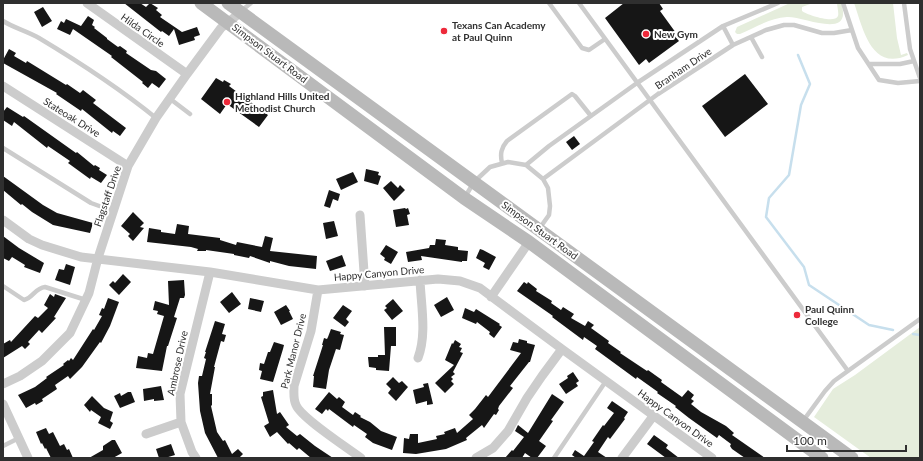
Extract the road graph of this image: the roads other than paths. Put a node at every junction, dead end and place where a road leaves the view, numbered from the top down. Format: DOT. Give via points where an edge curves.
graph roads {
  1 [pos="87,3"];
  2 [pos="201,3"];
  3 [pos="228,3"];
  4 [pos="549,3"];
  5 [pos="579,3"];
  6 [pos="778,3"];
  7 [pos="843,3"];
  8 [pos="904,3"];
  9 [pos="246,7"];
  10 [pos="3,20"];
  11 [pos="228,22"];
  12 [pos="723,26"];
  13 [pos="852,30"];
  14 [pos="751,37"];
  15 [pos="605,39"];
  16 [pos="733,45"];
  17 [pos="762,57"];
  18 [pos="914,61"];
  19 [pos="869,64"];
  20 [pos="187,74"];
  21 [pos="920,78"];
  22 [pos="920,81"];
  23 [pos="638,83"];
  24 [pos="3,86"];
  25 [pos="169,98"];
  26 [pos="649,101"];
  27 [pos="190,114"];
  28 [pos="591,116"];
  29 [pos="156,118"];
  30 [pos="3,148"];
  31 [pos="502,163"];
  32 [pos="526,165"];
  33 [pos="128,166"];
  34 [pos="543,180"];
  35 [pos="474,182"];
  36 [pos="464,198"];
  37 [pos="113,211"];
  38 [pos="360,215"];
  39 [pos="3,220"];
  40 [pos="539,229"];
  41 [pos="529,242"];
  42 [pos="98,258"];
  43 [pos="210,272"];
  44 [pos="420,280"];
  45 [pos="3,286"];
  46 [pos="365,286"];
  47 [pos="318,290"];
  48 [pos="491,296"];
  49 [pos="86,300"];
  50 [pos="920,319"];
  51 [pos="562,349"];
  52 [pos="418,358"];
  53 [pos="848,371"];
  54 [pos="606,381"];
  55 [pos="3,384"];
  56 [pos="3,404"];
  57 [pos="654,415"];
  58 [pos="181,422"];
  59 [pos="802,422"];
  60 [pos="146,434"];
  61 [pos="793,437"];
  62 [pos="19,438"];
  63 [pos="3,446"];
  64 [pos="28,458"];
  65 [pos="196,458"];
  66 [pos="361,458"];
  67 [pos="476,458"];
  68 [pos="554,458"];
  69 [pos="622,458"];
  70 [pos="712,458"];
  71 [pos="822,458"];
  72 [pos="852,458"];
  1 -- 20 [label="street, Hilda Circle"];
  2 -- 11 [label="main road, Simpson Stuart Road"];
  3 -- 9 [label="main road, Simpson Stuart Road"];
  4 -- 15 [label="lane" via="582,48 589,50"];
  5 -- 15 [label="lane"];
  6 -- 12 [label="lane, Branham Drive"];
  7 -- 13 [label="lane"];
  8 -- 18 [label="lane"];
  9 -- 11 [label="street, Flagstaff Drive"];
  9 -- 35 [label="main road, Simpson Stuart Road"];
  10 -- 29 [label="lane" via="70,58"];
  11 -- 20 [label="street, Flagstaff Drive"];
  11 -- 36 [label="main road, Simpson Stuart Road"];
  12 -- 16 [label="lane"];
  12 -- 23 [label="lane, Branham Drive"];
  13 -- 14 [label="lane, Branham Drive" via="834,34 784,25"];
  13 -- 19 [label="lane" via="858,48"];
  14 -- 16 [label="lane, Branham Drive"];
  14 -- 17 [label="lane"];
  15 -- 23 [label="lane"];
  16 -- 26 [label="lane, Branham Drive"];
  18 -- 19 [label="lane" via="900,64"];
  18 -- 21 [label="lane"];
  19 -- 22 [label="lane" via="879,80 898,83"];
  20 -- 25 [label="street, Flagstaff Drive"];
  23 -- 26 [label="lane"];
  23 -- 28 [label="lane, Branham Drive"];
  24 -- 33 [label="street, Stateoak Drive"];
  25 -- 27 [label="lane"];
  25 -- 29 [label="street, Flagstaff Drive"];
  26 -- 34 [label="lane, Branham Drive"];
  26 -- 53 [label="lane"];
  28 -- 31 [label="lane" via="572,94 507,141 500,154"];
  28 -- 32 [label="lane, Branham Drive"];
  29 -- 33 [label="street, Flagstaff Drive"];
  30 -- 37 [label="lane" via="91,203"];
  31 -- 32 [label="lane" via="516,162"];
  31 -- 35 [label="lane" via="490,167"];
  32 -- 34 [label="lane"];
  33 -- 37 [label="street, Flagstaff Drive"];
  34 -- 40 [label="lane" via="548,188 550,206 549,215"];
  35 -- 36 [label="lane"];
  35 -- 40 [label="main road, Simpson Stuart Road"];
  36 -- 41 [label="main road, Simpson Stuart Road"];
  37 -- 42 [label="street, Flagstaff Drive"];
  38 -- 46 [label="street"];
  39 -- 42 [label="street, Happy Canyon Drive" via="42,245 81,257"];
  40 -- 41 [label="main road"];
  40 -- 59 [label="main road, Simpson Stuart Road"];
  41 -- 48 [label="street"];
  41 -- 61 [label="main road, Simpson Stuart Road"];
  42 -- 43 [label="street, Happy Canyon Drive"];
  42 -- 49 [label="street, Flagstaff Drive"];
  43 -- 47 [label="street, Happy Canyon Drive"];
  43 -- 58 [label="street, Ambrose Drive" via="180,394"];
  44 -- 46 [label="street, Happy Canyon Drive"];
  44 -- 48 [label="street, Happy Canyon Drive" via="460,281 480,288"];
  44 -- 52 [label="street" via="423,335"];
  45 -- 49 [label="lane" via="24,300 29,299 37,289 45,287"];
  46 -- 47 [label="street, Happy Canyon Drive"];
  47 -- 66 [label="street, Park Manor Drive" via="311,331 294,386 296,405 308,418"];
  48 -- 51 [label="street, Happy Canyon Drive"];
  49 -- 55 [label="street, Flagstaff Drive" via="70,333 62,342 31,370"];
  50 -- 53 [label="lane"];
  51 -- 54 [label="street, Happy Canyon Drive"];
  51 -- 67 [label="street" via="527,398 508,432 492,448"];
  53 -- 59 [label="lane" via="834,381"];
  54 -- 57 [label="street, Happy Canyon Drive"];
  54 -- 68 [label="lane"];
  56 -- 62 [label="street"];
  57 -- 69 [label="street"];
  57 -- 70 [label="street, Happy Canyon Drive"];
  58 -- 60 [label="street"];
  58 -- 65 [label="street, Ambrose Drive"];
  59 -- 61 [label="main road"];
  59 -- 72 [label="main road, Simpson Stuart Road"];
  61 -- 71 [label="main road, Simpson Stuart Road"];
  62 -- 63 [label="lane"];
  62 -- 64 [label="street"];
}
